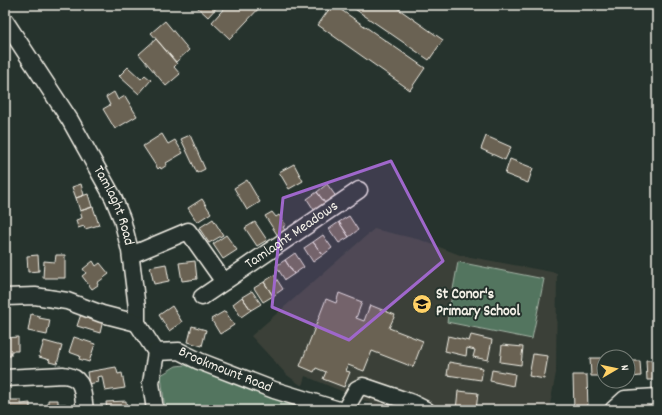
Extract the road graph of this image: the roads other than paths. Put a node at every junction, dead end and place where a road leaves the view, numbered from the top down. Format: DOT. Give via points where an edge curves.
graph roads {
  1 [pos="5,21"];
  2 [pos="359,190"];
  3 [pos="131,256"];
  4 [pos="224,282"];
  5 [pos="5,297"];
  6 [pos="202,297"];
  7 [pos="137,323"];
  8 [pos="156,352"];
  9 [pos="5,378"];
  10 [pos="657,397"];
  11 [pos="85,410"];
  12 [pos="155,410"];
  13 [pos="339,410"];
  14 [pos="345,410"];
  15 [pos="426,410"];
  16 [pos="613,410"];
  1 -- 3 [label="street, Tamlaght Road" via="70,120 113,196 122,219"];
  2 -- 4 [label="street, Tamlaght Meadows"];
  3 -- 4 [label="street" via="188,230"];
  3 -- 7 [label="street, Tamlaght Road"];
  4 -- 6 [label="street, Tamlaght Meadows"];
  5 -- 7 [label="street" via="35,296 67,300 102,314"];
  7 -- 8 [label="street"];
  8 -- 12 [label="street" via="151,383"];
  8 -- 13 [label="street, Brookmount Road" via="179,351 274,390"];
  9 -- 11 [label="street" via="77,378"];
  10 -- 16 [label="street" via="625,399"];
  14 -- 15 [label="street" via="357,390 363,386"];
}
